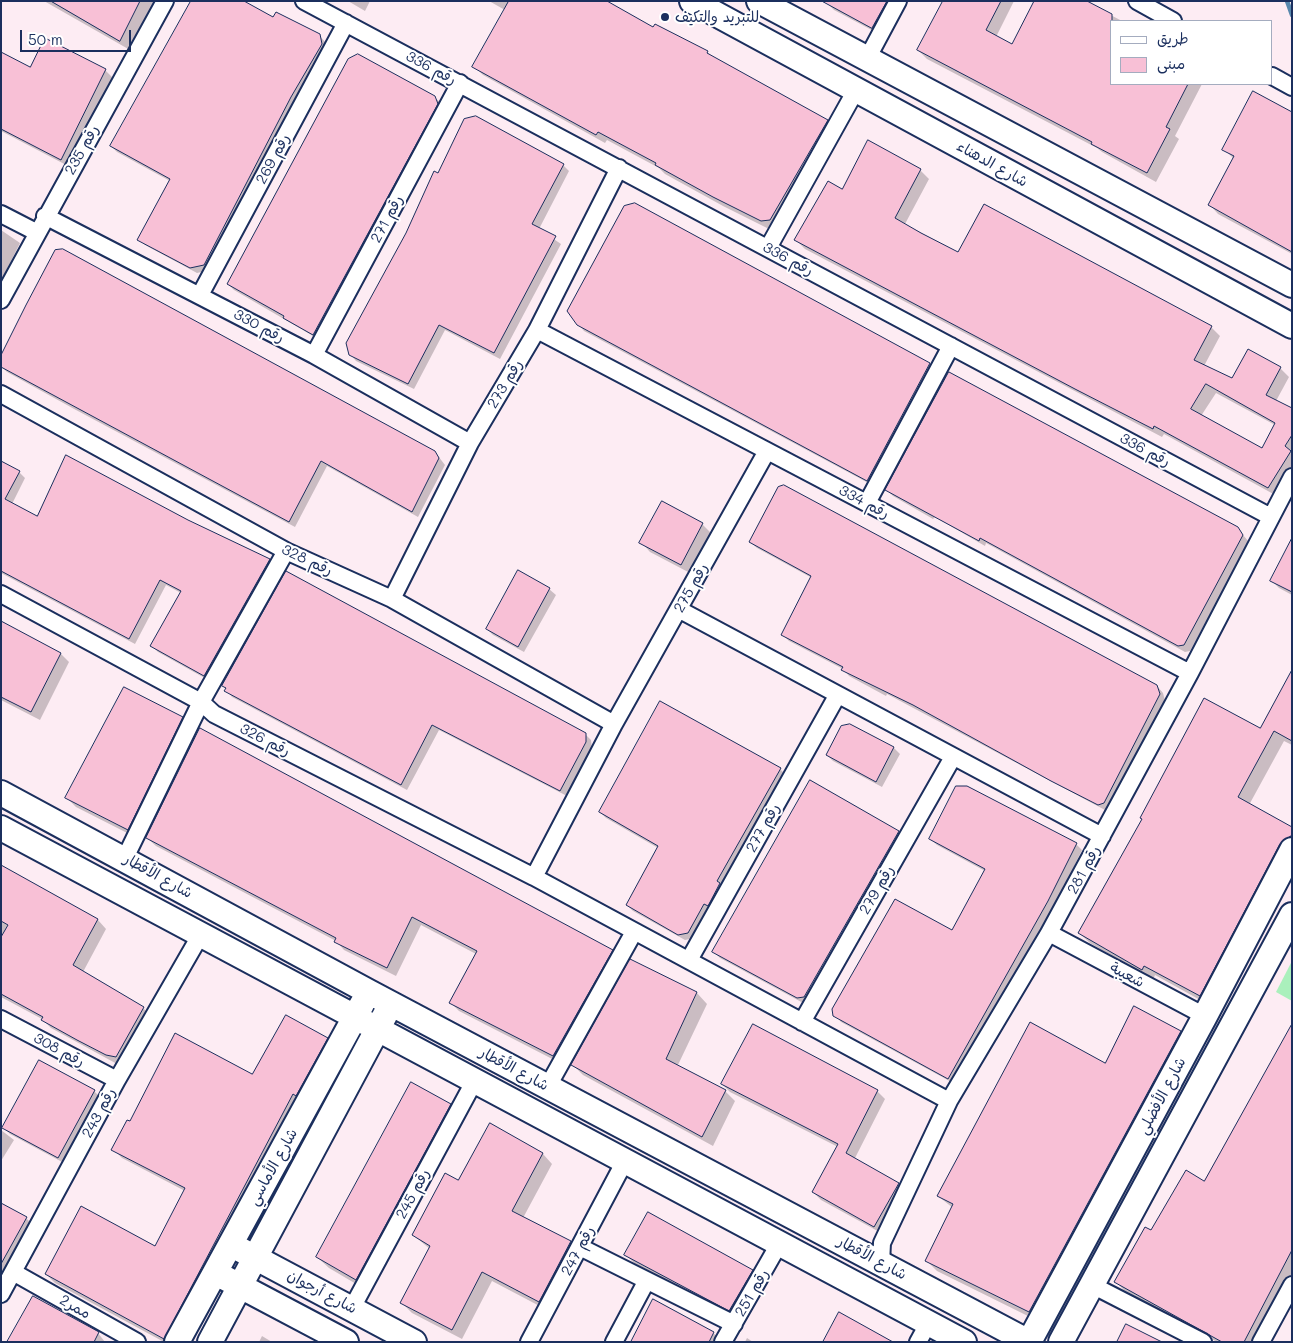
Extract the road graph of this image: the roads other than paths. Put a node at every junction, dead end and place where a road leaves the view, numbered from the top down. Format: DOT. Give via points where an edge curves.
graph roads {
  1 [pos="165,1"];
  2 [pos="304,1"];
  3 [pos="692,1"];
  4 [pos="759,1"];
  5 [pos="898,1"];
  6 [pos="1137,1"];
  7 [pos="1171,20"];
  8 [pos="346,23"];
  9 [pos="867,59"];
  10 [pos="1273,77"];
  11 [pos="460,83"];
  12 [pos="1292,87"];
  13 [pos="856,90"];
  14 [pos="619,168"];
  15 [pos="1,214"];
  16 [pos="45,216"];
  17 [pos="36,232"];
  18 [pos="768,248"];
  19 [pos="1292,285"];
  20 [pos="200,295"];
  21 [pos="1,300"];
  22 [pos="1292,326"];
  23 [pos="537,330"];
  24 [pos="951,346"];
  25 [pos="314,355"];
  26 [pos="1,394"];
  27 [pos="470,443"];
  28 [pos="767,451"];
  29 [pos="1292,477"];
  30 [pos="867,504"];
  31 [pos="1271,517"];
  32 [pos="286,551"];
  33 [pos="1,594"];
  34 [pos="392,599"];
  35 [pos="680,610"];
  36 [pos="1190,673"];
  37 [pos="838,696"];
  38 [pos="201,702"];
  39 [pos="614,724"];
  40 [pos="953,757"];
  41 [pos="1,793"];
  42 [pos="1,828"];
  43 [pos="1102,836"];
  44 [pos="1292,850"];
  45 [pos="125,858"];
  46 [pos="534,877"];
  47 [pos="1292,915"];
  48 [pos="634,932"];
  49 [pos="1050,933"];
  50 [pos="201,934"];
  51 [pos="689,960"];
  52 [pos="369,992"];
  53 [pos="392,1004"];
  54 [pos="1205,1016"];
  55 [pos="356,1017"];
  56 [pos="1,1019"];
  57 [pos="802,1022"];
  58 [pos="377,1030"];
  59 [pos="117,1080"];
  60 [pos="475,1080"];
  61 [pos="548,1086"];
  62 [pos="949,1101"];
  63 [pos="626,1159"];
  64 [pos="230,1244"];
  65 [pos="780,1244"];
  66 [pos="580,1247"];
  67 [pos="263,1261"];
  68 [pos="881,1263"];
  69 [pos="13,1272"];
  70 [pos="215,1273"];
  71 [pos="646,1282"];
  72 [pos="1092,1285"];
  73 [pos="1292,1285"];
  74 [pos="247,1290"];
  75 [pos="1,1294"];
  76 [pos="352,1308"];
  77 [pos="734,1324"];
  78 [pos="924,1332"];
  79 [pos="137,1342"];
  80 [pos="177,1342"];
  81 [pos="210,1342"];
  82 [pos="346,1342"];
  83 [pos="414,1342"];
  84 [pos="529,1342"];
  85 [pos="614,1342"];
  86 [pos="723,1342"];
  87 [pos="964,1342"];
  88 [pos="1029,1342"];
  89 [pos="1061,1342"];
  90 [pos="1203,1342"];
  91 [pos="1261,1342"];
  1 -- 16 [label="street, رقم 235"];
  2 -- 8 [label="street, رقم 336"];
  3 -- 13 [label="street, شارع الدهناء"];
  4 -- 9 [label="street"];
  5 -- 9 [label="street"];
  6 -- 7 [label="street"];
  8 -- 11 [label="street, رقم 336"];
  8 -- 20 [label="street, رقم 269"];
  9 -- 19 [label="street"];
  10 -- 12 [label="street"];
  11 -- 14 [label="street, رقم 336"];
  11 -- 25 [label="street, رقم 271"];
  13 -- 18 [label="street"];
  13 -- 22 [label="street, شارع الدهناء"];
  14 -- 18 [label="street, رقم 336"];
  14 -- 23 [label="street, رقم 273"];
  15 -- 17 [label="street"];
  16 -- 17 [label="street, رقم 235"];
  16 -- 20 [label="street, رقم 330"];
  17 -- 21 [label="street, رقم 235"];
  18 -- 24 [label="street, رقم 336"];
  20 -- 25 [label="street, رقم 330"];
  23 -- 27 [label="street, رقم 273"];
  23 -- 28 [label="street, رقم 334"];
  24 -- 30 [label="street"];
  24 -- 31 [label="street, رقم 336"];
  25 -- 27 [label="street, رقم 330"];
  26 -- 32 [label="street, رقم 328"];
  27 -- 34 [label="street, رقم 273"];
  28 -- 30 [label="street, رقم 334"];
  28 -- 35 [label="street, رقم 275"];
  29 -- 31 [label="street, رقم 281"];
  30 -- 36 [label="street, رقم 334"];
  31 -- 36 [label="street, رقم 281"];
  32 -- 34 [label="street, رقم 328"];
  32 -- 38 [label="street"];
  33 -- 38 [label="street, رقم 326"];
  34 -- 39 [label="street, رقم 328"];
  35 -- 37 [label="street"];
  35 -- 39 [label="street, رقم 275"];
  36 -- 43 [label="street, رقم 281"];
  37 -- 40 [label="street"];
  37 -- 51 [label="street, رقم 277"];
  38 -- 45 [label="street"];
  38 -- 46 [label="street, رقم 326" via="214,714"];
  39 -- 46 [label="street, رقم 275"];
  40 -- 43 [label="street"];
  40 -- 57 [label="street, رقم 279"];
  41 -- 45 [label="street, شارع الأقطار"];
  42 -- 50 [label="street, شارع الأقطار"];
  43 -- 49 [label="street, رقم 281"];
  44 -- 54 [label="street, شارع الأفضلي"];
  45 -- 52 [label="street, شارع الأقطار"];
  46 -- 48 [label="street, رقم 326"];
  47 -- 72 [label="street, شارع الأفضلي"];
  48 -- 51 [label="street, رقم 326"];
  48 -- 61 [label="street"];
  49 -- 54 [label="street, شعيبة"];
  49 -- 62 [label="street, رقم 281"];
  50 -- 55 [label="street, شارع الأقطار"];
  50 -- 59 [label="street, رقم 243"];
  51 -- 57 [label="street, رقم 326"];
  52 -- 53 [label="street, شارع الأقطار"];
  52 -- 55 [label="street, شارع الأماسي"];
  53 -- 58 [label="street, شارع الأماسي"];
  53 -- 61 [label="street, شارع الأقطار"];
  54 -- 88 [label="street, شارع الأفضلي"];
  55 -- 58 [label="street, شارع الأقطار"];
  55 -- 64 [label="street, شارع الأماسي"];
  56 -- 59 [label="street, رقم 308"];
  57 -- 62 [label="street, رقم 326"];
  58 -- 60 [label="street, شارع الأقطار"];
  58 -- 67 [label="street, شارع الأماسي"];
  59 -- 69 [label="street, رقم 243"];
  60 -- 63 [label="street, شارع الأقطار"];
  60 -- 76 [label="street, رقم 245"];
  61 -- 68 [label="street, شارع الأقطار"];
  62 -- 68 [label="street, رقم 281" via="882,1242"];
  63 -- 65 [label="street, شارع الأقطار"];
  63 -- 66 [label="street, رقم 247"];
  64 -- 67 [label="street, شارع أرجوان"];
  64 -- 70 [label="street, شارع الأماسي"];
  65 -- 77 [label="street, رقم 251"];
  65 -- 78 [label="street, شارع الأقطار"];
  66 -- 71 [label="street"];
  66 -- 84 [label="street, رقم 247"];
  67 -- 74 [label="street, شارع الأماسي"];
  67 -- 76 [label="street, شارع أرجوان"];
  68 -- 88 [label="street, شارع الأقطار"];
  69 -- 75 [label="street, رقم 243"];
  69 -- 79 [label="street, ممر2"];
  70 -- 74 [label="street"];
  70 -- 80 [label="street, شارع الأماسي"];
  71 -- 77 [label="street"];
  71 -- 85 [label="street"];
  72 -- 89 [label="street, شارع الأفضلي"];
  72 -- 90 [label="street"];
  73 -- 91 [label="street"];
  74 -- 81 [label="street, شارع الأماسي"];
  74 -- 82 [label="street"];
  76 -- 83 [label="street, شارع أرجوان"];
  77 -- 86 [label="street, رقم 251"];
  78 -- 87 [label="street, شارع الأقطار"];
}
